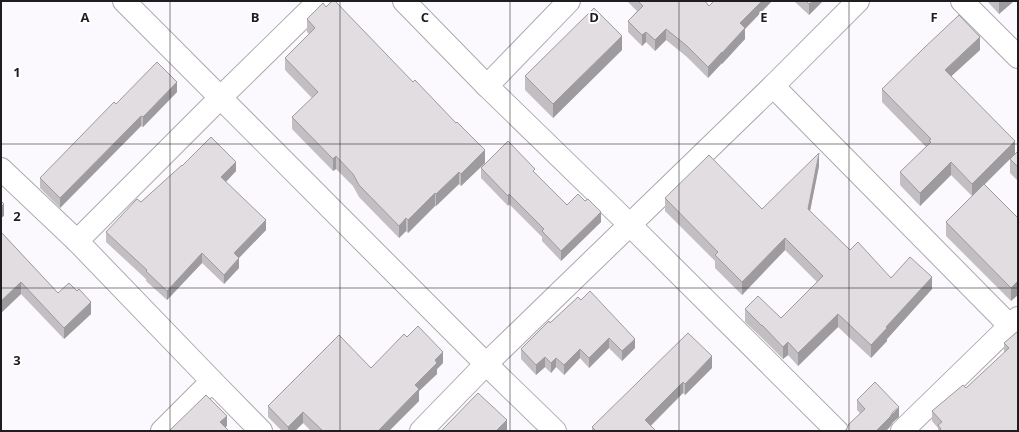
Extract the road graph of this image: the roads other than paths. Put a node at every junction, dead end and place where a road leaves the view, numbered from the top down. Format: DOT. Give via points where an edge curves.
graph roads {
  1 [pos="124,1"];
  2 [pos="319,1"];
  3 [pos="404,1"];
  4 [pos="569,1"];
  5 [pos="858,1"];
  6 [pos="962,1"];
  7 [pos="1018,57"];
  8 [pos="487,86"];
  9 [pos="773,86"];
  10 [pos="220,98"];
  11 [pos="1,169"];
  12 [pos="630,225"];
  13 [pos="77,241"];
  14 [pos="1014,322"];
  15 [pos="486,364"];
  16 [pos="212,382"];
  17 [pos="162,431"];
  18 [pos="261,431"];
  19 [pos="421,431"];
  20 [pos="555,431"];
  21 [pos="837,431"];
  22 [pos="902,431"];
  1 -- 10 [label="street"];
  2 -- 10 [label="street"];
  3 -- 8 [label="street"];
  4 -- 8 [label="street"];
  5 -- 9 [label="street"];
  6 -- 7 [label="street"];
  8 -- 12 [label="street"];
  9 -- 12 [label="street"];
  9 -- 14 [label="street"];
  10 -- 13 [label="street"];
  10 -- 15 [label="street"];
  11 -- 13 [label="street"];
  12 -- 15 [label="street"];
  12 -- 21 [label="street"];
  13 -- 16 [label="street"];
  14 -- 22 [label="street"];
  15 -- 19 [label="street"];
  15 -- 20 [label="street"];
  16 -- 17 [label="street"];
  16 -- 18 [label="street"];
}
